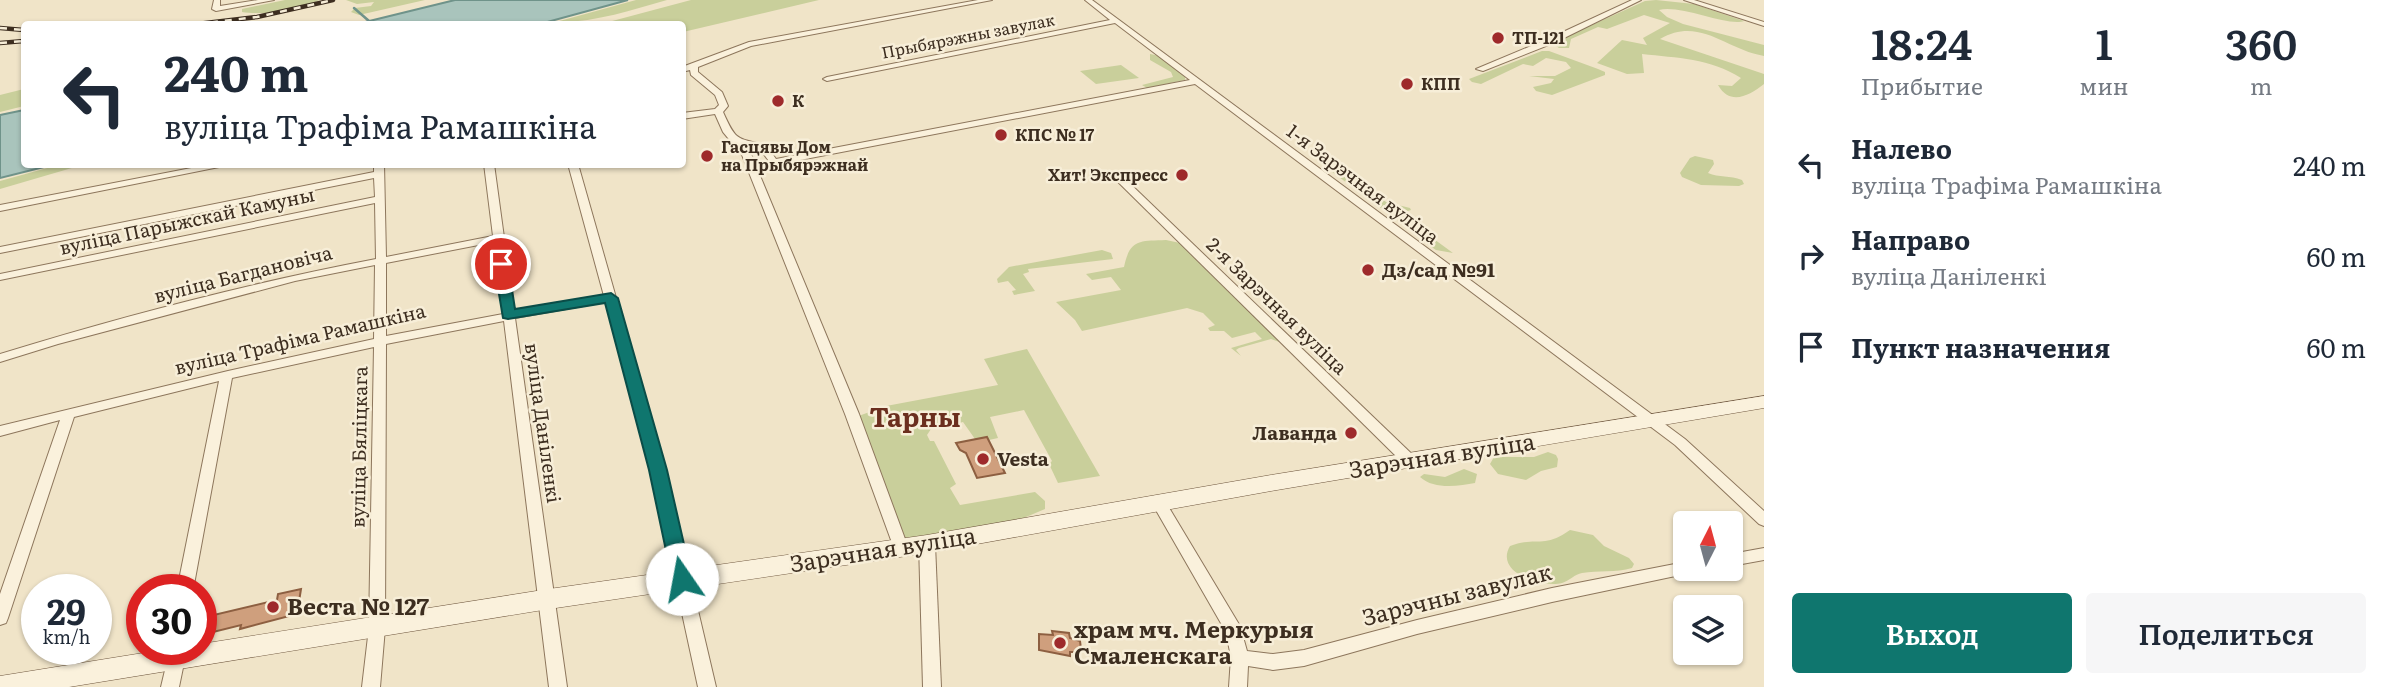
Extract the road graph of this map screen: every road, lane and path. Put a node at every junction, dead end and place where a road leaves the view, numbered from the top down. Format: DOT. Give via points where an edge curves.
graph roads {
  1 [pos="217,0"];
  2 [pos="271,0"];
  3 [pos="989,0"];
  4 [pos="1088,0"];
  5 [pos="1638,0"];
  6 [pos="1687,0"];
  7 [pos="216,9"];
  8 [pos="1115,21"];
  9 [pos="1764,24"];
  10 [pos="688,68"];
  11 [pos="1480,69"];
  12 [pos="827,79"];
  13 [pos="1196,81"];
  14 [pos="718,111"];
  15 [pos="686,115"];
  16 [pos="734,141"];
  17 [pos="209,168"];
  18 [pos="489,168"];
  19 [pos="574,168"];
  20 [pos="379,169"];
  21 [pos="1118,177"];
  22 [pos="380,199"];
  23 [pos="0,208"];
  24 [pos="498,238"];
  25 [pos="0,250"];
  26 [pos="381,260"];
  27 [pos="0,277"];
  28 [pos="611,298"];
  29 [pos="508,315"];
  30 [pos="380,340"];
  31 [pos="0,358"];
  32 [pos="226,377"];
  33 [pos="1764,402"];
  34 [pos="69,413"];
  35 [pos="1651,421"];
  36 [pos="0,431"];
  37 [pos="1411,462"];
  38 [pos="1160,505"];
  39 [pos="1764,520"];
  40 [pos="927,544"];
  41 [pos="900,547"];
  42 [pos="1764,554"];
  43 [pos="1743,558"];
  44 [pos="1673,570"];
  45 [pos="189,574"];
  46 [pos="682,579"];
  47 [pos="549,599"];
  48 [pos="0,618"];
  49 [pos="376,628"];
  50 [pos="217,649"];
  51 [pos="1240,657"];
  52 [pos="126,664"];
  53 [pos="175,665"];
  54 [pos="0,687"];
  55 [pos="170,687"];
  56 [pos="371,687"];
  57 [pos="558,687"];
  58 [pos="707,687"];
  59 [pos="932,687"];
  60 [pos="1238,687"];
  1 -- 7 [label="street"];
  2 -- 7 [label="street"];
  3 -- 10 [label="street" via="749,44"];
  4 -- 8 [label="street, 1-я Зарэчная вуліца"];
  5 -- 11 [label="street"];
  6 -- 9 [label="street"];
  8 -- 12 [label="street, Прыбярэжны завулак"];
  8 -- 13 [label="street, 1-я Зарэчная вуліца"];
  10 -- 14 [label="street" via="719,94 724,106"];
  13 -- 16 [label="street" via="774,162 763,147"];
  13 -- 35 [label="street, 1-я Зарэчная вуліца"];
  14 -- 15 [label="street"];
  14 -- 16 [label="street"];
  16 -- 41 [label="street" via="746,154 852,414"];
  17 -- 23 [label="street"];
  18 -- 24 [label="street, вуліца Даніленкі"];
  19 -- 28 [label="street"];
  20 -- 22 [label="street, вуліца Бяліцкага"];
  20 -- 25 [label="street"];
  21 -- 37 [label="street, 2-я Зарэчная вуліца"];
  22 -- 26 [label="street, вуліца Бяліцкага"];
  22 -- 27 [label="street, вуліца Парыжскай Камуны"];
  24 -- 26 [label="street, вуліца Багдановіча"];
  24 -- 29 [label="street, вуліца Даніленкі"];
  26 -- 30 [label="street, вуліца Бяліцкага"];
  26 -- 31 [label="street, вуліца Багдановіча" via="228,294"];
  28 -- 29 [label="street, вуліца Трафіма Рамашкіна"];
  28 -- 46 [label="street"];
  29 -- 30 [label="street, вуліца Трафіма Рамашкіна"];
  29 -- 47 [label="street, вуліца Даніленкі"];
  30 -- 32 [label="street, вуліца Трафіма Рамашкіна"];
  30 -- 49 [label="street, вуліца Бяліцкага"];
  32 -- 34 [label="street, вуліца Трафіма Рамашкіна"];
  32 -- 45 [label="street"];
  33 -- 35 [label="street, Зарэчная вуліца"];
  34 -- 36 [label="street, вуліца Трафіма Рамашкіна"];
  34 -- 48 [label="street"];
  35 -- 37 [label="street, Зарэчная вуліца"];
  35 -- 39 [label="street, 1-я Зарэчная вуліца"];
  37 -- 38 [label="street, Зарэчная вуліца"];
  38 -- 40 [label="street, Зарэчная вуліца"];
  38 -- 51 [label="street" via="1234,631"];
  40 -- 41 [label="street, Зарэчная вуліца"];
  40 -- 59 [label="street"];
  41 -- 46 [label="street, Зарэчная вуліца"];
  42 -- 43 [label="street"];
  44 -- 51 [label="street, Зарэчны завулак" via="1525,601 1304,658 1273,662"];
  46 -- 47 [label="street, Зарэчная вуліца"];
  46 -- 58 [label="street"];
  47 -- 49 [label="street, Зарэчная вуліца"];
  47 -- 57 [label="street, вуліца Даніленкі"];
  49 -- 50 [label="street, Зарэчная вуліца"];
  49 -- 56 [label="street, вуліца Бяліцкага"];
  51 -- 60 [label="street"];
  52 -- 54 [label="street, Зарэчная вуліца"];
  53 -- 55 [label="street"];
}
